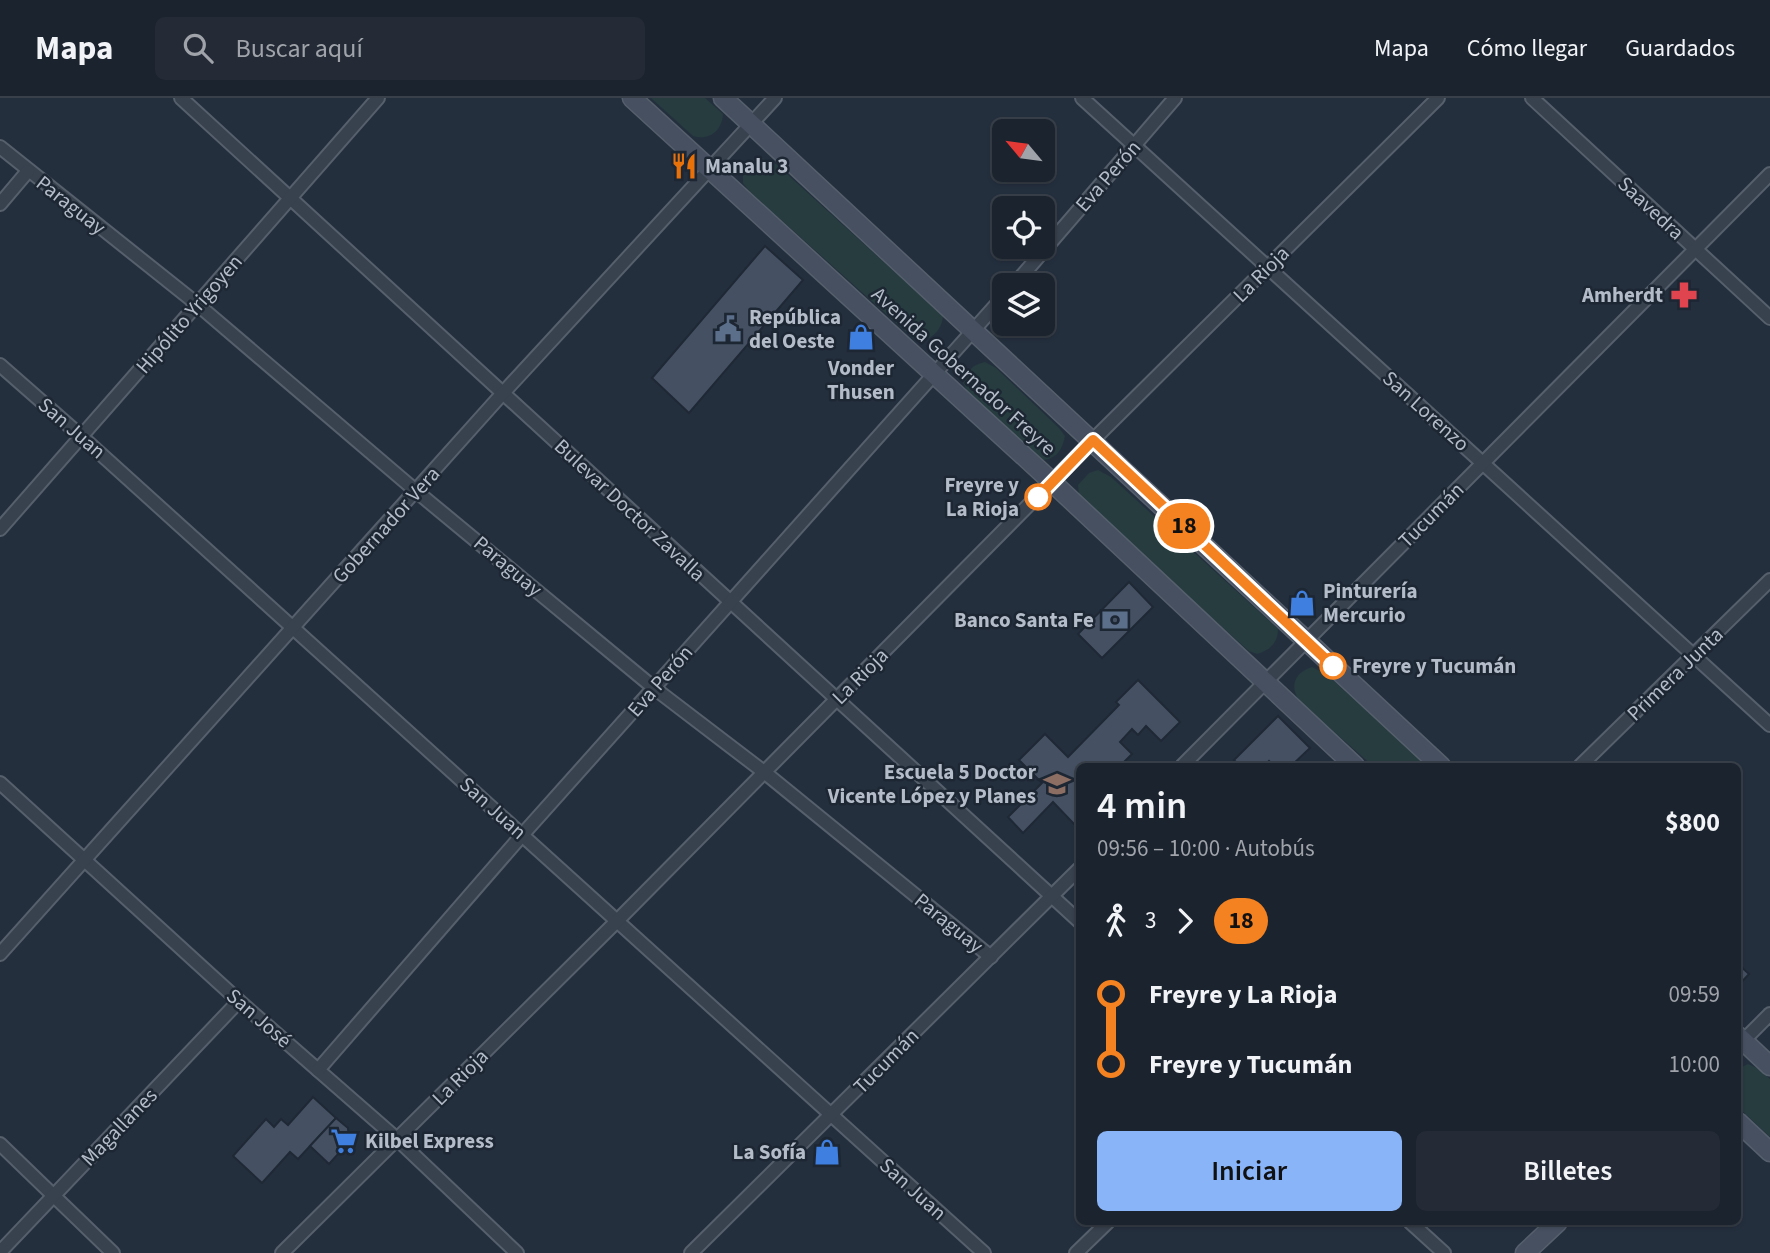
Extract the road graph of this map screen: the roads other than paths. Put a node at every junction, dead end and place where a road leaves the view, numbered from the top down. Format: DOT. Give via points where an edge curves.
graph roads {
  1 [pos="181,98"];
  2 [pos="378,98"];
  3 [pos="632,98"];
  4 [pos="723,98"];
  5 [pos="775,98"];
  6 [pos="1082,98"];
  7 [pos="1175,98"];
  8 [pos="1438,98"];
  9 [pos="1532,98"];
  10 [pos="752,124"];
  11 [pos="1133,146"];
  12 [pos="0,147"];
  13 [pos="709,170"];
  14 [pos="28,171"];
  15 [pos="1770,174"];
  16 [pos="291,198"];
  17 [pos="0,204"];
  18 [pos="1694,249"];
  19 [pos="1268,268"];
  20 [pos="1024,273"];
  21 [pos="197,304"];
  22 [pos="992,310"];
  23 [pos="1770,318"];
  24 [pos="974,331"];
  25 [pos="0,365"];
  26 [pos="934,374"];
  27 [pos="503,393"];
  28 [pos="82,437"];
  29 [pos="1093,440"];
  30 [pos="1483,463"];
  31 [pos="1052,482"];
  32 [pos="416,491"];
  33 [pos="0,529"];
  34 [pos="1770,580"];
  35 [pos="730,601"];
  36 [pos="294,628"];
  37 [pos="1306,640"];
  38 [pos="1694,656"];
  39 [pos="1265,684"];
  40 [pos="654,688"];
  41 [pos="837,699"];
  42 [pos="1770,726"];
  43 [pos="1185,763"];
  44 [pos="1352,763"];
  45 [pos="1438,763"];
  46 [pos="1583,763"];
  47 [pos="764,772"];
  48 [pos="0,783"];
  49 [pos="523,834"];
  50 [pos="84,859"];
  51 [pos="1076,872"];
  52 [pos="1051,896"];
  53 [pos="1076,918"];
  54 [pos="617,922"];
  55 [pos="0,954"];
  56 [pos="991,957"];
  57 [pos="239,1001"];
  58 [pos="1770,1014"];
  59 [pos="1741,1040"];
  60 [pos="1741,1042"];
  61 [pos="1770,1066"];
  62 [pos="318,1070"];
  63 [pos="832,1115"];
  64 [pos="1741,1125"];
  65 [pos="397,1139"];
  66 [pos="0,1144"];
  67 [pos="1770,1152"];
  68 [pos="53,1196"];
  69 [pos="1105,1225"];
  70 [pos="1413,1225"];
  71 [pos="1555,1225"];
  72 [pos="0,1252"];
  73 [pos="113,1253"];
  74 [pos="282,1253"];
  75 [pos="517,1253"];
  76 [pos="691,1253"];
  77 [pos="984,1253"];
  78 [pos="1076,1253"];
  79 [pos="1444,1253"];
  80 [pos="1525,1253"];
  1 -- 16 [label="street, Bulevar Doctor Zavalla"];
  2 -- 16 [label="street, Hipólito Yrigoyen"];
  3 -- 13 [label="main road, Avenida Gobernador Freyre"];
  4 -- 10 [label="main road, Avenida Gobernador Freyre"];
  5 -- 10 [label="street, Gobernador Vera"];
  6 -- 11 [label="street, San Lorenzo"];
  7 -- 11 [label="street, Eva Perón"];
  8 -- 19 [label="street, La Rioja"];
  9 -- 18 [label="street, Saavedra"];
  10 -- 13 [label="street, Gobernador Vera"];
  10 -- 24 [label="main road, Avenida Gobernador Freyre"];
  11 -- 19 [label="street, San Lorenzo"];
  11 -- 20 [label="street, Eva Perón"];
  12 -- 14 [label="street, Paraguay"];
  13 -- 26 [label="main road, Avenida Gobernador Freyre"];
  13 -- 27 [label="street, Gobernador Vera"];
  14 -- 17 [label="street"];
  14 -- 21 [label="street, Paraguay"];
  15 -- 18 [label="street, Tucumán"];
  16 -- 21 [label="street, Hipólito Yrigoyen"];
  16 -- 27 [label="street, Bulevar Doctor Zavalla"];
  18 -- 23 [label="street, Saavedra"];
  18 -- 30 [label="street, Tucumán"];
  19 -- 29 [label="street, La Rioja"];
  19 -- 30 [label="street, San Lorenzo"];
  21 -- 28 [label="street, Hipólito Yrigoyen"];
  21 -- 32 [label="street, Paraguay"];
  22 -- 24 [label="street, Eva Perón"];
  24 -- 26 [label="street, Eva Perón"];
  24 -- 29 [label="main road, Avenida Gobernador Freyre"];
  25 -- 28 [label="street, San Juan"];
  26 -- 31 [label="main road, Avenida Gobernador Freyre"];
  26 -- 35 [label="street, Eva Perón"];
  27 -- 32 [label="street, Gobernador Vera"];
  27 -- 35 [label="street, Bulevar Doctor Zavalla"];
  28 -- 33 [label="street, Hipólito Yrigoyen"];
  28 -- 36 [label="street, San Juan"];
  29 -- 31 [label="street, La Rioja"];
  29 -- 37 [label="main road, Avenida Gobernador Freyre"];
  30 -- 37 [label="street, Tucumán"];
  30 -- 38 [label="street, San Lorenzo"];
  31 -- 39 [label="main road, Avenida Gobernador Freyre"];
  31 -- 41 [label="street, La Rioja"];
  32 -- 36 [label="street, Gobernador Vera"];
  32 -- 40 [label="street, Paraguay"];
  34 -- 38 [label="street, Primera Junta"];
  35 -- 40 [label="street, Eva Perón"];
  35 -- 41 [label="street, Bulevar Doctor Zavalla"];
  36 -- 49 [label="street, San Juan"];
  36 -- 50 [label="street, Gobernador Vera"];
  37 -- 39 [label="street, Tucumán"];
  37 -- 45 [label="main road, Avenida Gobernador Freyre"];
  38 -- 42 [label="street, San Lorenzo"];
  38 -- 46 [label="street, Primera Junta"];
  39 -- 43 [label="street, Tucumán"];
  39 -- 44 [label="main road, Avenida Gobernador Freyre"];
  40 -- 47 [label="street, Paraguay"];
  40 -- 49 [label="street, Eva Perón"];
  41 -- 47 [label="street, La Rioja"];
  41 -- 52 [label="street, Bulevar Doctor Zavalla"];
  47 -- 54 [label="street, La Rioja"];
  47 -- 56 [label="street, Paraguay"];
  48 -- 50 [label="street, San José"];
  49 -- 54 [label="street, San Juan"];
  49 -- 62 [label="street, Eva Perón"];
  50 -- 55 [label="street, Gobernador Vera"];
  50 -- 57 [label="street, San José"];
  51 -- 52 [label="street, Tucumán"];
  52 -- 53 [label="street, Bulevar Doctor Zavalla"];
  52 -- 56 [label="street, Tucumán"];
  54 -- 63 [label="street, San Juan"];
  54 -- 65 [label="street, La Rioja"];
  56 -- 63 [label="street, Tucumán"];
  57 -- 62 [label="street, San José"];
  57 -- 68 [label="street, Magallanes"];
  58 -- 59 [label="street"];
  60 -- 61 [label="main road"];
  62 -- 65 [label="street, San José"];
  63 -- 76 [label="street, Tucumán"];
  63 -- 77 [label="street, San Juan"];
  64 -- 67 [label="main road"];
  65 -- 74 [label="street, La Rioja"];
  65 -- 75 [label="street, San José"];
  66 -- 68 [label="street"];
  68 -- 72 [label="street, Magallanes"];
  68 -- 73 [label="street"];
  69 -- 78 [label="street"];
  70 -- 79 [label="street"];
  71 -- 80 [label="main road"];
}
